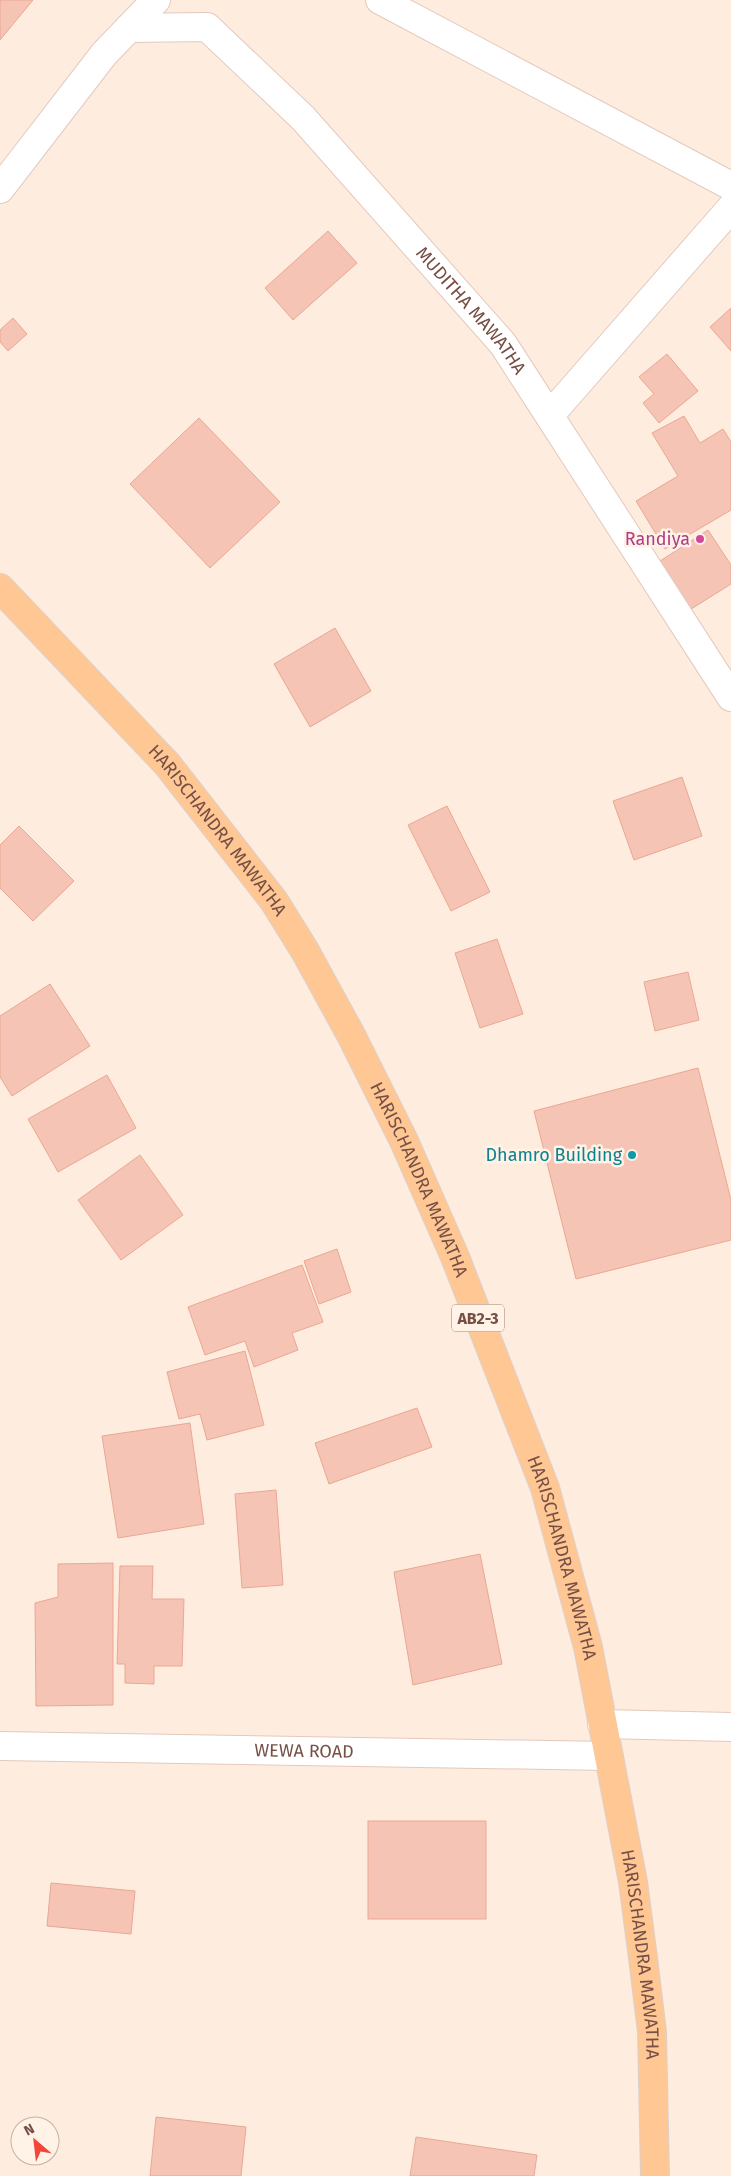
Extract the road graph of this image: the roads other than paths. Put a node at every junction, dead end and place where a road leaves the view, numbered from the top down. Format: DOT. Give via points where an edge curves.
graph roads {
  1 [pos="156,0"];
  2 [pos="380,0"];
  3 [pos="129,28"];
  4 [pos="731,186"];
  5 [pos="0,190"];
  6 [pos="731,208"];
  7 [pos="550,415"];
  8 [pos="0,588"];
  9 [pos="731,697"];
  10 [pos="602,1724"];
  11 [pos="731,1727"];
  12 [pos="0,1746"];
  13 [pos="608,1756"];
  14 [pos="654,2176"];
  1 -- 3 [label="street"];
  2 -- 4 [label="street"];
  3 -- 5 [label="street" via="104,54"];
  3 -- 7 [label="street, MUDITHA MAWATHA" via="207,27 303,118 496,337"];
  6 -- 7 [label="street"];
  7 -- 9 [label="street, MUDITHA MAWATHA"];
  8 -- 10 [label="main road, HARISCHANDRA MAWATHA / AB2-3" via="167,764 274,901 351,1035 404,1141 455,1257 545,1488 588,1647"];
  10 -- 11 [label="street"];
  10 -- 13 [label="main road, HARISCHANDRA MAWATHA / AB2-3"];
  12 -- 13 [label="street, WEWA ROAD"];
  13 -- 14 [label="main road, HARISCHANDRA MAWATHA / AB2-3" via="633,1882 651,2022"];
}
